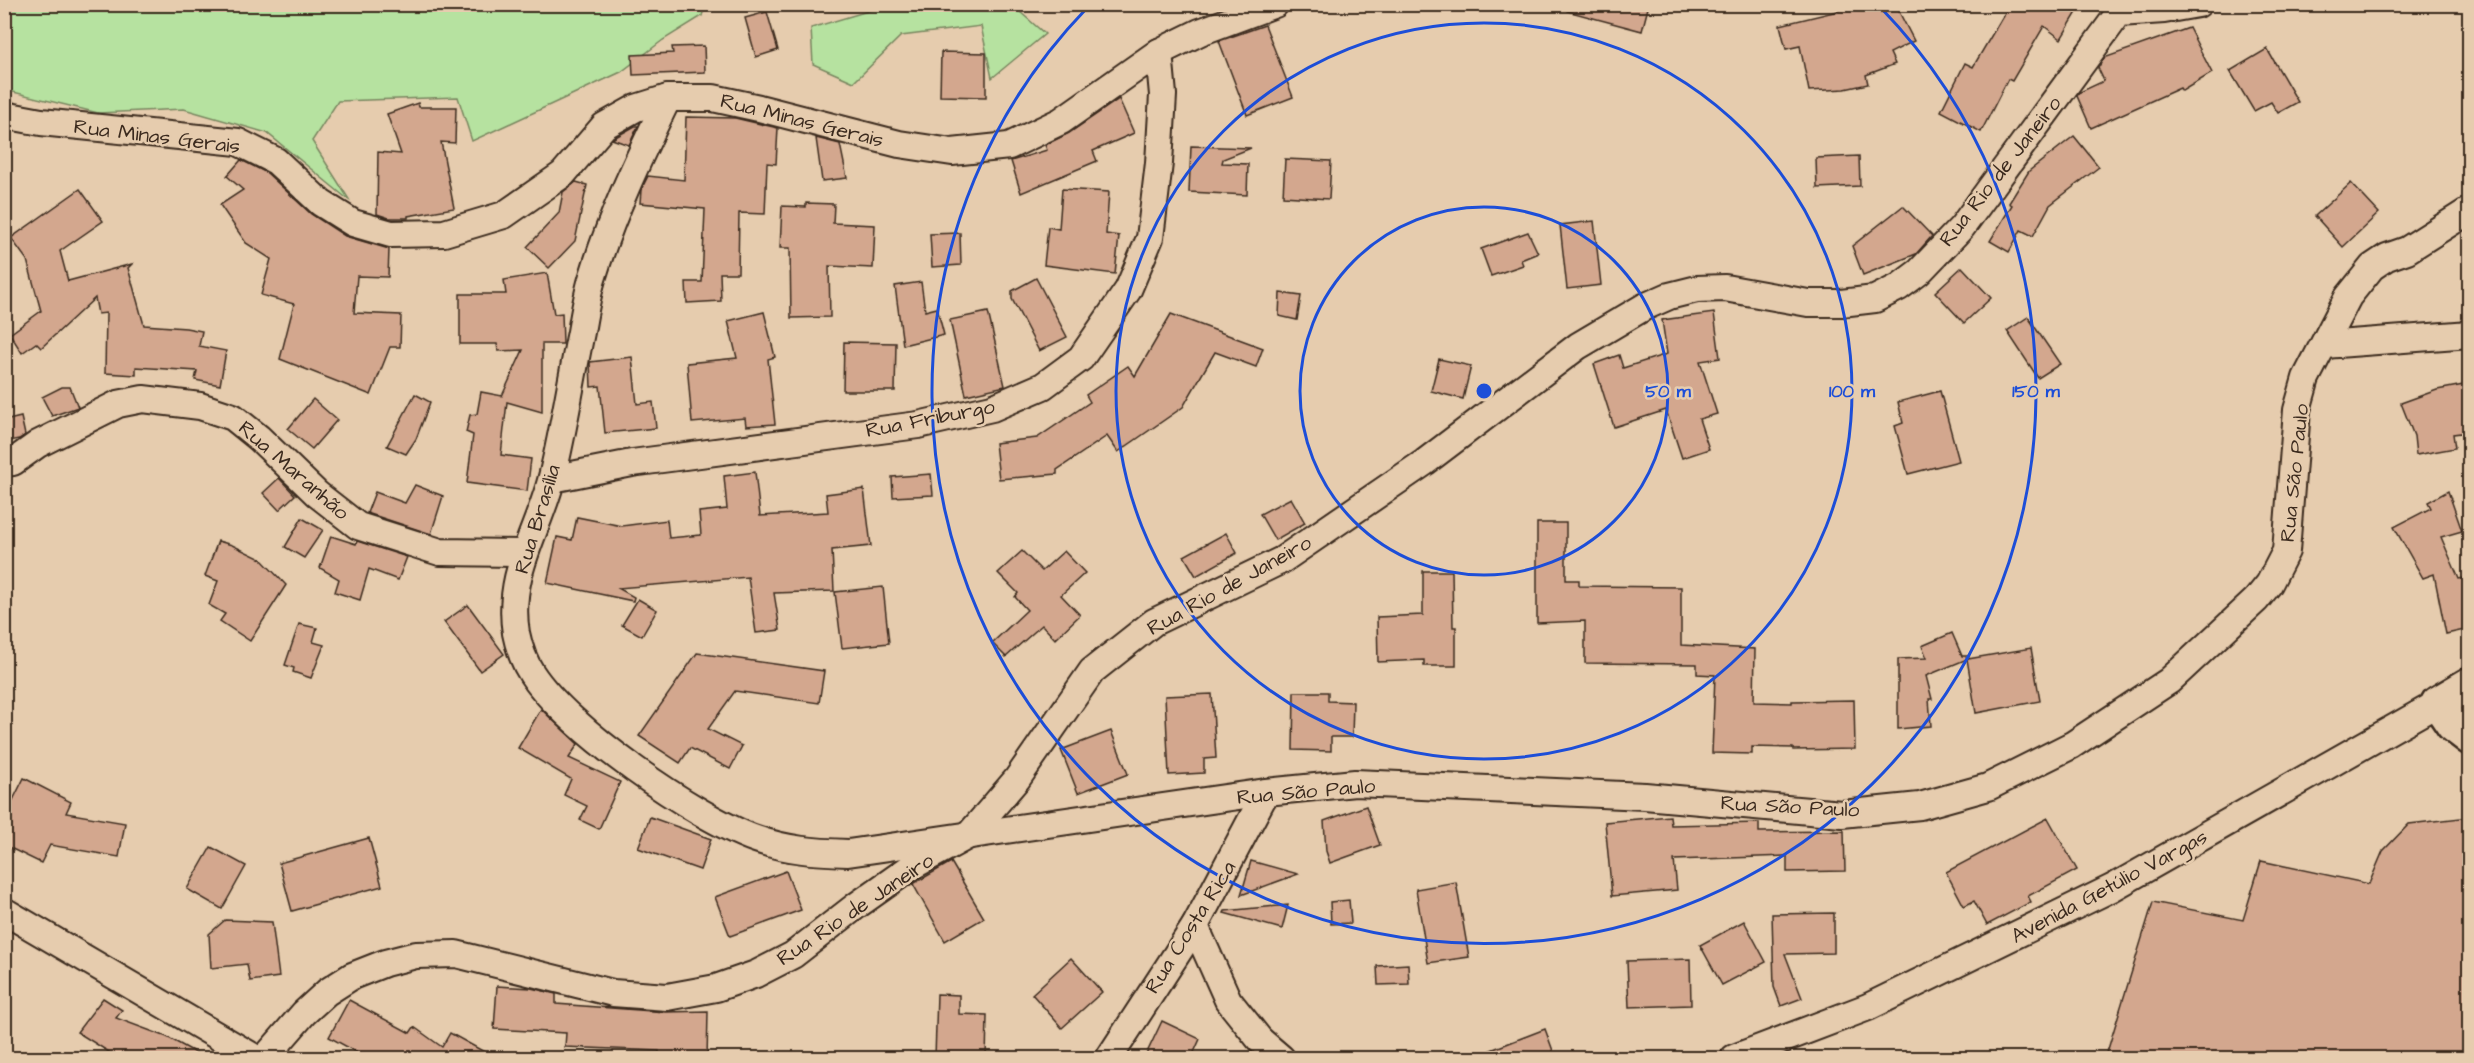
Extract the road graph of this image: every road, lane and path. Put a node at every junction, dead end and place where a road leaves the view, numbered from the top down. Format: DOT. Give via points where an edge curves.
graph roads {
  1 [pos="1275,4"];
  2 [pos="2198,4"];
  3 [pos="2119,9"];
  4 [pos="1159,52"];
  5 [pos="668,98"];
  6 [pos="4,115"];
  7 [pos="2469,210"];
  8 [pos="2469,334"];
  9 [pos="2324,345"];
  10 [pos="4,463"];
  11 [pos="552,479"];
  12 [pos="524,553"];
  13 [pos="2469,684"];
  14 [pos="2438,704"];
  15 [pos="2469,738"];
  16 [pos="1266,792"];
  17 [pos="969,835"];
  18 [pos="4,911"];
  19 [pos="1195,926"];
  20 [pos="255,1059"];
  21 [pos="265,1059"];
  22 [pos="1109,1059"];
  23 [pos="1281,1059"];
  24 [pos="1734,1059"];
  1 -- 4 [label="street, Rua Minas Gerais"];
  2 -- 3 [label="street, Rua Rio de Janeiro" via="2164,10"];
  3 -- 17 [label="street, Rua Rio de Janeiro" via="1962,227 1899,287 1875,299 1841,303 1808,303 1725,288 1696,289 1644,307 1578,346 1425,462 1282,560 1154,622 1092,671 1017,779"];
  4 -- 5 [label="street, Rua Minas Gerais" via="1061,121 1009,146 952,152 899,144 712,98"];
  4 -- 11 [label="street, Rua Friburgo" via="1162,107 1150,238 1128,290 1081,358 1043,386 992,408 918,425 632,464"];
  5 -- 6 [label="street, Rua Minas Gerais" via="636,108 603,126 563,174 504,215 444,233 391,234 352,223 321,203 276,162 238,142"];
  5 -- 11 [label="street, Rua Brasília" via="611,220 591,282"];
  7 -- 9 [label="street, Rua São Paulo" via="2407,250 2372,267 2348,297"];
  8 -- 9 [label="street"];
  9 -- 16 [label="street, Rua São Paulo" via="2306,378 2297,410 2286,551 2269,584 2169,681 2072,746 1988,787 1920,806 1842,813 1645,796 1355,783"];
  10 -- 12 [label="street, Rua Maranhão" via="13,462 38,444 118,404 143,399 200,406 232,417 358,526 440,552"];
  11 -- 12 [label="street, Rua Brasília"];
  12 -- 17 [label="street, Rua Brasília" via="514,618 519,647 532,675 587,730 683,800 756,839 799,851 848,853"];
  13 -- 14 [label="street, Avenida Getúlio Vargas"];
  14 -- 15 [label="street" via="2453,725"];
  14 -- 24 [label="street, Avenida Getúlio Vargas" via="2112,888 1868,1008"];
  16 -- 17 [label="street, Rua São Paulo"];
  16 -- 19 [label="street, Rua Costa Rica"];
  17 -- 21 [label="street, Rua Rio de Janeiro" via="914,865 793,955 756,975 716,988 667,997 613,993 456,954 416,954 352,976 327,992"];
  18 -- 20 [label="street"];
  19 -- 22 [label="street, Rua Costa Rica"];
  19 -- 23 [label="street" via="1228,1000"];
}
